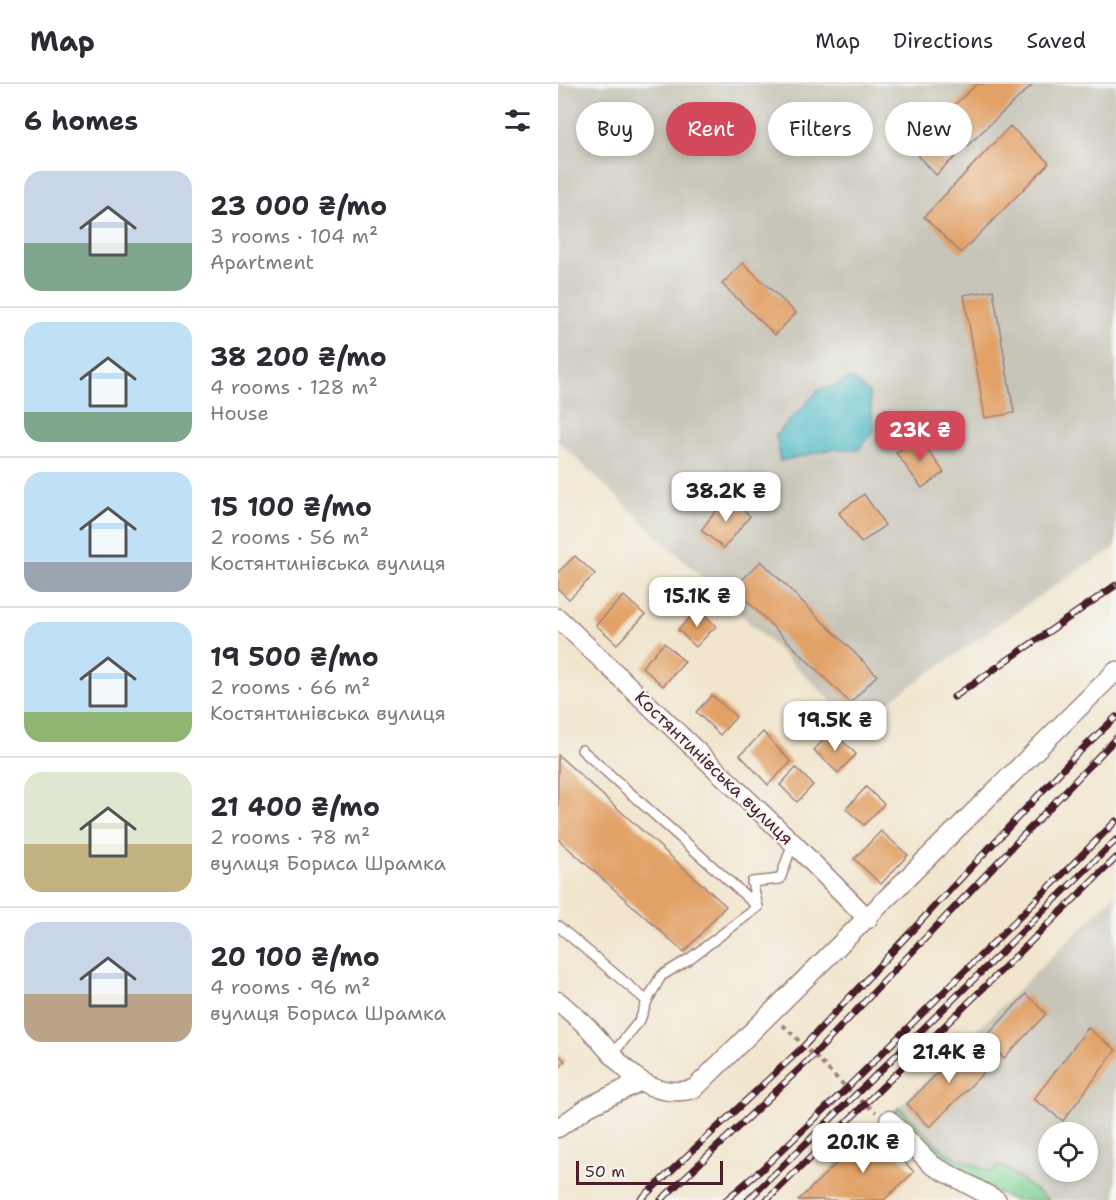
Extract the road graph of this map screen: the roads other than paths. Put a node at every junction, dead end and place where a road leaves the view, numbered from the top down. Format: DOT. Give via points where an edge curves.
graph roads {
  1 [pos="558,618"];
  2 [pos="1116,671"];
  3 [pos="582,750"];
  4 [pos="793,843"];
  5 [pos="758,907"];
  6 [pos="868,919"];
  7 [pos="558,926"];
  8 [pos="558,1000"];
  9 [pos="646,1001"];
  10 [pos="611,1056"];
  11 [pos="641,1082"];
  12 [pos="889,1120"];
  13 [pos="558,1128"];
  14 [pos="997,1200"];
  1 -- 4 [label="street, Костянтинівська вулиця"];
  2 -- 6 [label="street"];
  3 -- 5 [label="lane"];
  4 -- 5 [label="lane" via="780,879 752,882"];
  4 -- 6 [label="street, Костянтинівська вулиця"];
  5 -- 9 [label="lane" via="661,976"];
  6 -- 11 [label="street" via="694,1089 675,1093"];
  7 -- 9 [label="lane"];
  8 -- 10 [label="street" via="592,1031"];
  9 -- 10 [label="lane" via="640,1020"];
  10 -- 11 [label="street"];
  11 -- 13 [label="street" via="588,1107"];
  12 -- 14 [label="street" via="932,1165"];
}
